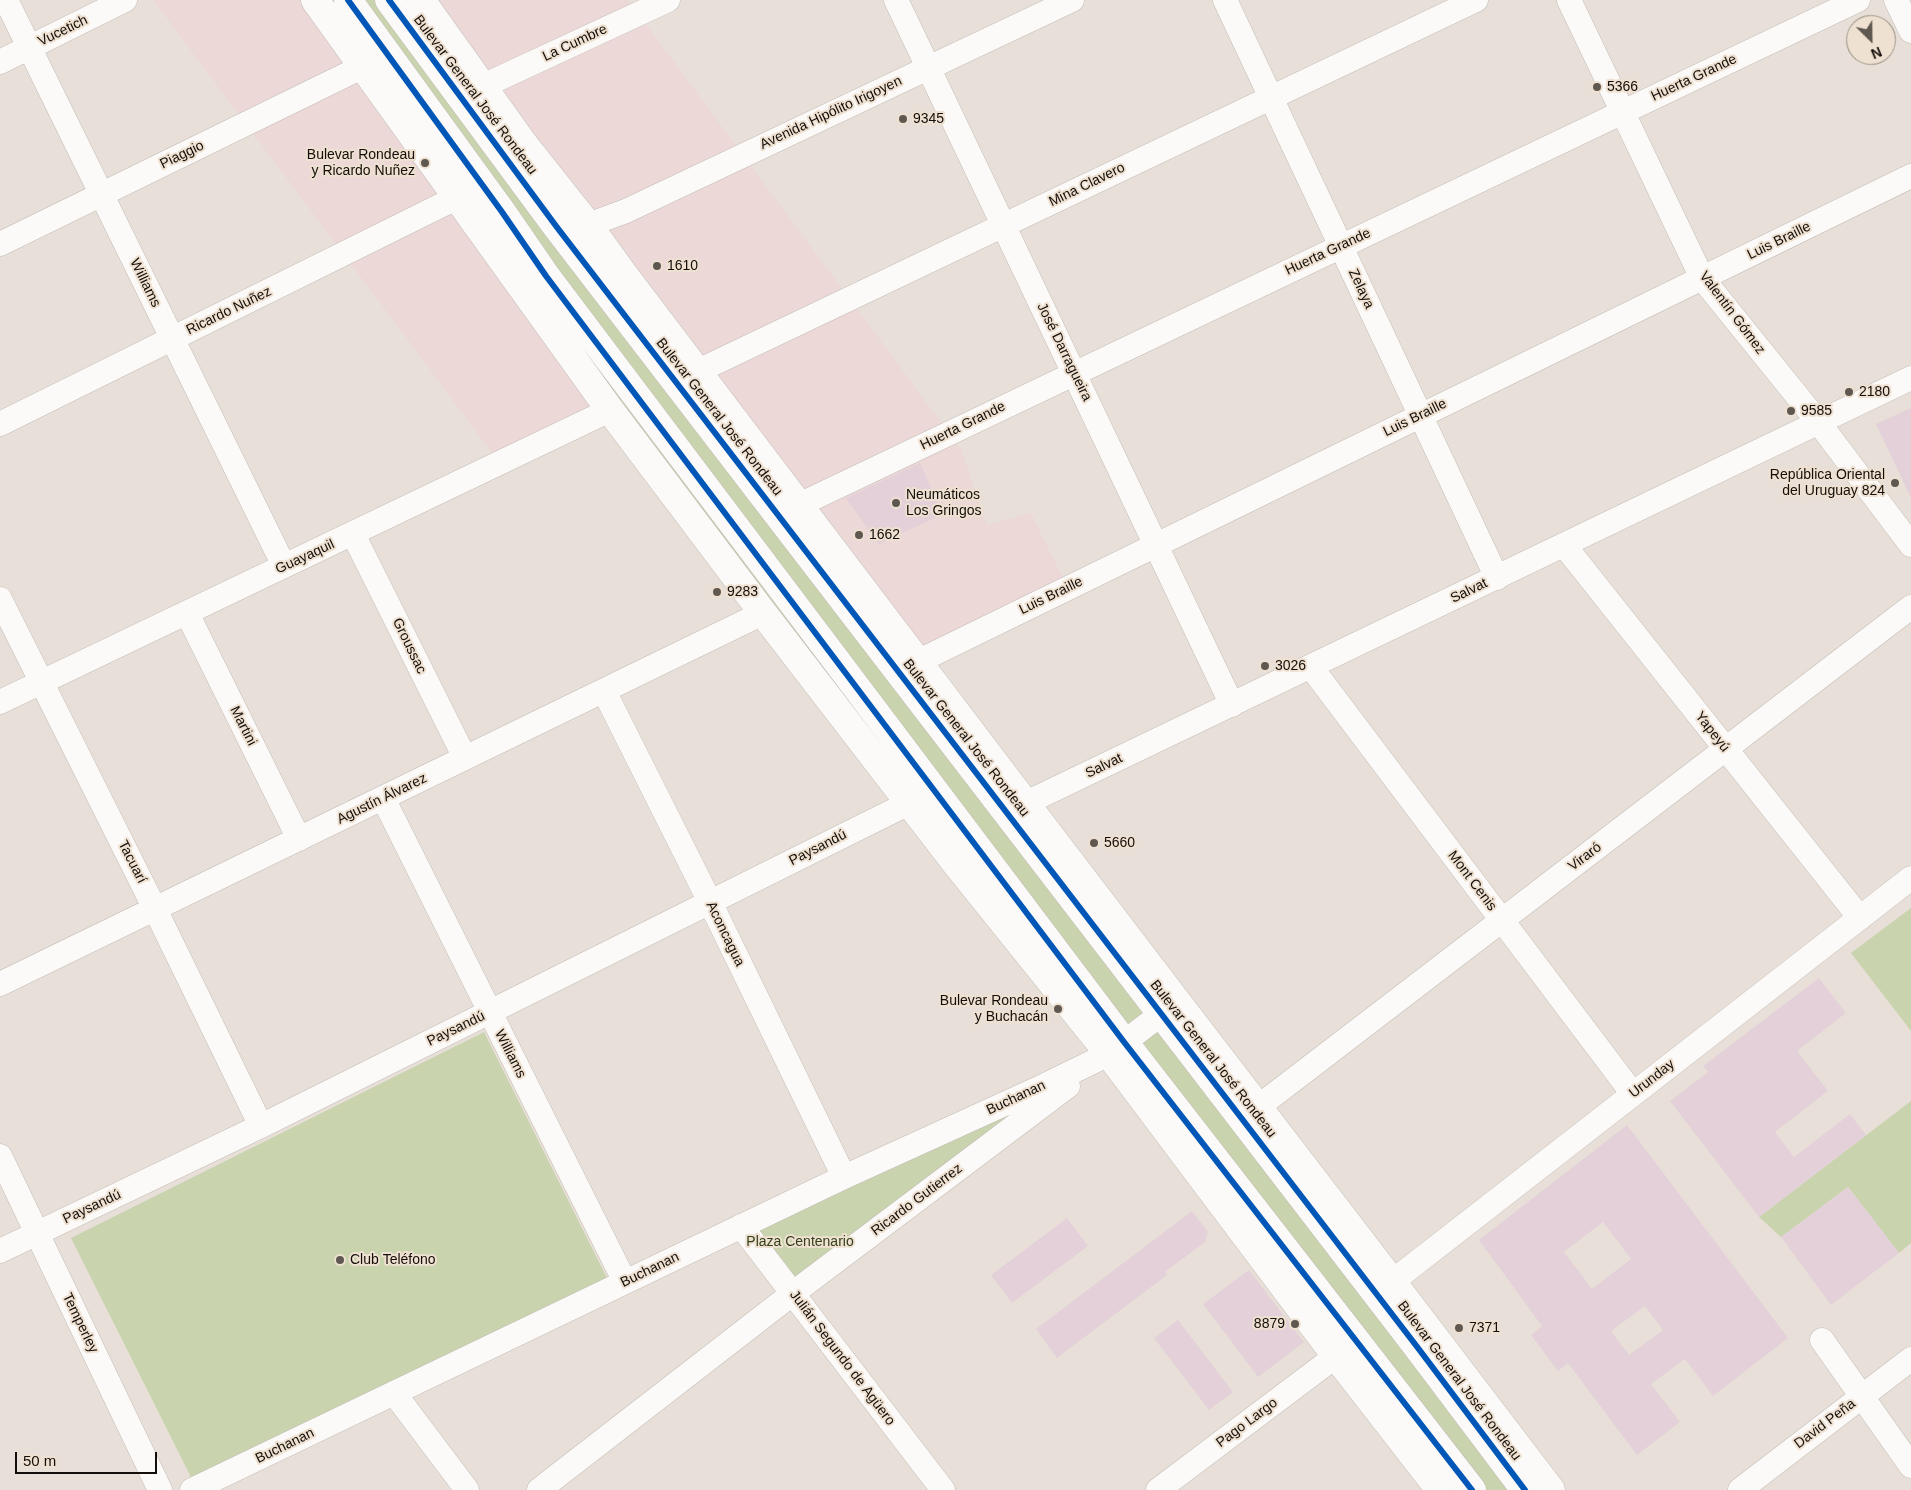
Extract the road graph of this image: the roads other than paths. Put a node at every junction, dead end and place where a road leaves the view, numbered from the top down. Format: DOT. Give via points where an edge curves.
graph roads {
  1 [pos="6,0"];
  2 [pos="125,0"];
  3 [pos="315,0"];
  4 [pos="348,0"];
  5 [pos="389,0"];
  6 [pos="421,0"];
  7 [pos="668,0"];
  8 [pos="896,0"];
  9 [pos="1072,0"];
  10 [pos="1224,0"];
  11 [pos="1476,0"];
  12 [pos="1569,0"];
  13 [pos="1858,0"];
  14 [pos="1896,0"];
  15 [pos="1911,31"];
  16 [pos="30,47"];
  17 [pos="0,62"];
  18 [pos="364,66"];
  19 [pos="929,67"];
  20 [pos="483,86"];
  21 [pos="1271,98"];
  22 [pos="1623,112"];
  23 [pos="516,152"];
  24 [pos="1911,176"];
  25 [pos="480,182"];
  26 [pos="101,194"];
  27 [pos="458,198"];
  28 [pos="502,212"];
  29 [pos="1003,226"];
  30 [pos="570,230"];
  31 [pos="0,244"];
  32 [pos="1341,246"];
  33 [pos="522,264"];
  34 [pos="1702,278"];
  35 [pos="172,339"];
  36 [pos="698,371"];
  37 [pos="1074,373"];
  38 [pos="1911,378"];
  39 [pos="610,410"];
  40 [pos="1421,416"];
  41 [pos="1819,423"];
  42 [pos="0,424"];
  43 [pos="740,427"];
  44 [pos="761,492"];
  45 [pos="799,505"];
  46 [pos="353,534"];
  47 [pos="1156,545"];
  48 [pos="1564,545"];
  49 [pos="1911,545"];
  50 [pos="284,566"];
  51 [pos="1497,578"];
  52 [pos="0,599"];
  53 [pos="1911,607"];
  54 [pos="187,613"];
  55 [pos="763,613"];
  56 [pos="919,661"];
  57 [pos="1311,667"];
  58 [pos="42,682"];
  59 [pos="604,691"];
  60 [pos="0,702"];
  61 [pos="1232,704"];
  62 [pos="873,710"];
  63 [pos="1727,750"];
  64 [pos="465,758"];
  65 [pos="383,798"];
  66 [pos="909,803"];
  67 [pos="1026,803"];
  68 [pos="299,839"];
  69 [pos="957,865"];
  70 [pos="1911,878"];
  71 [pos="710,902"];
  72 [pos="155,909"];
  73 [pos="1860,918"];
  74 [pos="1501,920"];
  75 [pos="0,984"];
  76 [pos="1169,1008"];
  77 [pos="489,1012"];
  78 [pos="1117,1048"];
  79 [pos="1633,1094"];
  80 [pos="1039,1097"];
  81 [pos="1258,1107"];
  82 [pos="261,1126"];
  83 [pos="0,1156"];
  84 [pos="844,1177"];
  85 [pos="1346,1222"];
  86 [pos="741,1226"];
  87 [pos="37,1233"];
  88 [pos="0,1251"];
  89 [pos="1393,1281"];
  90 [pos="625,1282"];
  91 [pos="792,1294"];
  92 [pos="1822,1340"];
  93 [pos="1418,1348"];
  94 [pos="1336,1356"];
  95 [pos="1911,1359"];
  96 [pos="394,1393"];
  97 [pos="1862,1397"];
  98 [pos="1911,1466"];
  99 [pos="160,1490"];
  100 [pos="192,1490"];
  101 [pos="467,1490"];
  102 [pos="539,1490"];
  103 [pos="942,1490"];
  104 [pos="1158,1490"];
  105 [pos="1440,1490"];
  106 [pos="1472,1490"];
  107 [pos="1525,1490"];
  108 [pos="1551,1490"];
  109 [pos="1740,1490"];
  1 -- 16 [label="street, Williams"];
  2 -- 16 [label="street, Vucetich"];
  3 -- 18 [label="main road"];
  4 -- 25 [label="main road"];
  5 -- 23 [label="main road, Bulevar General José Rondeau"];
  6 -- 20 [label="main road, Bulevar General José Rondeau"];
  7 -- 20 [label="street, La Cumbre"];
  8 -- 19 [label="street, José Darragueira"];
  9 -- 19 [label="street, Avenida Hipólito Irigoyen"];
  10 -- 21 [label="street, Zelaya"];
  11 -- 21 [label="street, Mina Clavero"];
  12 -- 22 [label="street, Valentín Gómez"];
  13 -- 22 [label="street, Huerta Grande"];
  14 -- 15 [label="street"];
  16 -- 17 [label="street, Vucetich"];
  16 -- 26 [label="street, Williams"];
  18 -- 26 [label="street, Piaggio"];
  18 -- 27 [label="main road"];
  19 -- 29 [label="street, José Darragueira"];
  19 -- 30 [label="street, Avenida Hipólito Irigoyen" via="626,211"];
  20 -- 23 [label="main road, Bulevar General José Rondeau"];
  21 -- 29 [label="street, Mina Clavero"];
  21 -- 32 [label="street, Zelaya"];
  22 -- 32 [label="street, Huerta Grande"];
  22 -- 34 [label="street, Valentín Gómez"];
  23 -- 25 [label="main road"];
  23 -- 30 [label="main road, Bulevar General José Rondeau"];
  24 -- 34 [label="street, Luis Braille"];
  25 -- 27 [label="main road"];
  25 -- 28 [label="main road"];
  26 -- 31 [label="street, Piaggio"];
  26 -- 35 [label="street, Williams"];
  27 -- 28 [label="main road"];
  27 -- 33 [label="main road"];
  27 -- 35 [label="street, Ricardo Nuñez"];
  28 -- 30 [label="main road"];
  28 -- 33 [label="main road"];
  29 -- 36 [label="street, Mina Clavero"];
  29 -- 37 [label="street, José Darragueira"];
  30 -- 33 [label="main road"];
  30 -- 36 [label="main road, Bulevar General José Rondeau"];
  30 -- 44 [label="main road, Bulevar General José Rondeau"];
  32 -- 37 [label="street, Huerta Grande"];
  32 -- 40 [label="street, Zelaya"];
  33 -- 39 [label="main road"];
  33 -- 62 [label="main road"];
  34 -- 40 [label="street, Luis Braille"];
  34 -- 41 [label="street, Valentín Gómez"];
  35 -- 42 [label="street, Ricardo Nuñez"];
  35 -- 50 [label="street, Williams"];
  36 -- 43 [label="main road, Bulevar General José Rondeau"];
  37 -- 45 [label="street, Huerta Grande"];
  37 -- 47 [label="street, José Darragueira"];
  38 -- 41 [label="street, Salvat"];
  39 -- 46 [label="street, Guayaquil"];
  39 -- 55 [label="main road"];
  40 -- 47 [label="street, Luis Braille"];
  40 -- 51 [label="street, Zelaya"];
  41 -- 48 [label="street, Salvat"];
  41 -- 49 [label="street, Valentín Gómez"];
  43 -- 44 [label="main road"];
  43 -- 45 [label="main road, Bulevar General José Rondeau"];
  44 -- 76 [label="main road, Bulevar General José Rondeau"];
  45 -- 56 [label="main road, Bulevar General José Rondeau"];
  46 -- 50 [label="street, Guayaquil"];
  46 -- 64 [label="street, Groussac"];
  47 -- 56 [label="street, Luis Braille"];
  47 -- 61 [label="street, José Darragueira"];
  48 -- 51 [label="street, Salvat"];
  48 -- 63 [label="street, Yapeyú"];
  50 -- 54 [label="street, Guayaquil"];
  51 -- 57 [label="street, Salvat"];
  52 -- 58 [label="street, Tacuarí"];
  53 -- 63 [label="street, Viraró"];
  54 -- 58 [label="street, Guayaquil"];
  54 -- 68 [label="street, Martini"];
  55 -- 59 [label="street, Agustín Álvarez"];
  55 -- 66 [label="main road"];
  56 -- 67 [label="main road, Bulevar General José Rondeau"];
  57 -- 61 [label="street, Salvat"];
  57 -- 74 [label="street, Mont Cenis"];
  58 -- 60 [label="street, Guayaquil"];
  58 -- 72 [label="street, Tacuarí"];
  59 -- 64 [label="street, Agustín Álvarez"];
  59 -- 71 [label="street, Aconcagua"];
  61 -- 67 [label="street, Salvat"];
  62 -- 69 [label="main road"];
  62 -- 78 [label="main road"];
  63 -- 73 [label="street, Yapeyú"];
  63 -- 74 [label="street, Viraró"];
  64 -- 65 [label="street, Agustín Álvarez"];
  65 -- 68 [label="street, Agustín Álvarez"];
  65 -- 77 [label="street, Williams"];
  66 -- 69 [label="main road"];
  66 -- 71 [label="street, Paysandú"];
  67 -- 76 [label="main road, Bulevar General José Rondeau"];
  68 -- 72 [label="street, Agustín Álvarez"];
  69 -- 78 [label="main road"];
  70 -- 73 [label="street, Urunday"];
  71 -- 77 [label="street, Paysandú"];
  71 -- 84 [label="street, Aconcagua"];
  72 -- 75 [label="street, Agustín Álvarez"];
  72 -- 82 [label="street, Tacuarí"];
  73 -- 79 [label="street, Urunday"];
  74 -- 79 [label="street, Mont Cenis"];
  74 -- 81 [label="street, Viraró"];
  76 -- 78 [label="street, Ricardo Gutierrez"];
  76 -- 81 [label="main road, Bulevar General José Rondeau"];
  76 -- 93 [label="main road, Bulevar General José Rondeau"];
  77 -- 82 [label="street, Paysandú"];
  77 -- 90 [label="street, Williams"];
  78 -- 80 [label="street, Ricardo Gutierrez"];
  78 -- 94 [label="main road"];
  78 -- 106 [label="main road"];
  79 -- 89 [label="street, Urunday"];
  80 -- 84 [label="street, Buchanan"];
  80 -- 91 [label="street, Ricardo Gutierrez"];
  81 -- 85 [label="main road, Bulevar General José Rondeau"];
  82 -- 87 [label="street, Paysandú"];
  83 -- 87 [label="street, Temperley"];
  84 -- 86 [label="street, Buchanan"];
  85 -- 89 [label="main road, Bulevar General José Rondeau"];
  85 -- 93 [label="main road"];
  86 -- 90 [label="street, Buchanan"];
  86 -- 91 [label="street, Julián Segundo de Agüero"];
  87 -- 88 [label="street, Paysandú"];
  87 -- 99 [label="street, Temperley"];
  89 -- 108 [label="main road, Bulevar General José Rondeau"];
  90 -- 96 [label="street, Buchanan"];
  91 -- 102 [label="street, Ricardo Gutierrez"];
  91 -- 103 [label="street, Julián Segundo de Agüero"];
  92 -- 97 [label="street"];
  93 -- 107 [label="main road, Bulevar General José Rondeau"];
  94 -- 104 [label="street, Pago Largo"];
  94 -- 105 [label="main road"];
  95 -- 97 [label="street, David Peña"];
  96 -- 100 [label="street, Buchanan"];
  96 -- 101 [label="street"];
  97 -- 98 [label="street"];
  97 -- 109 [label="street, David Peña"];
}
